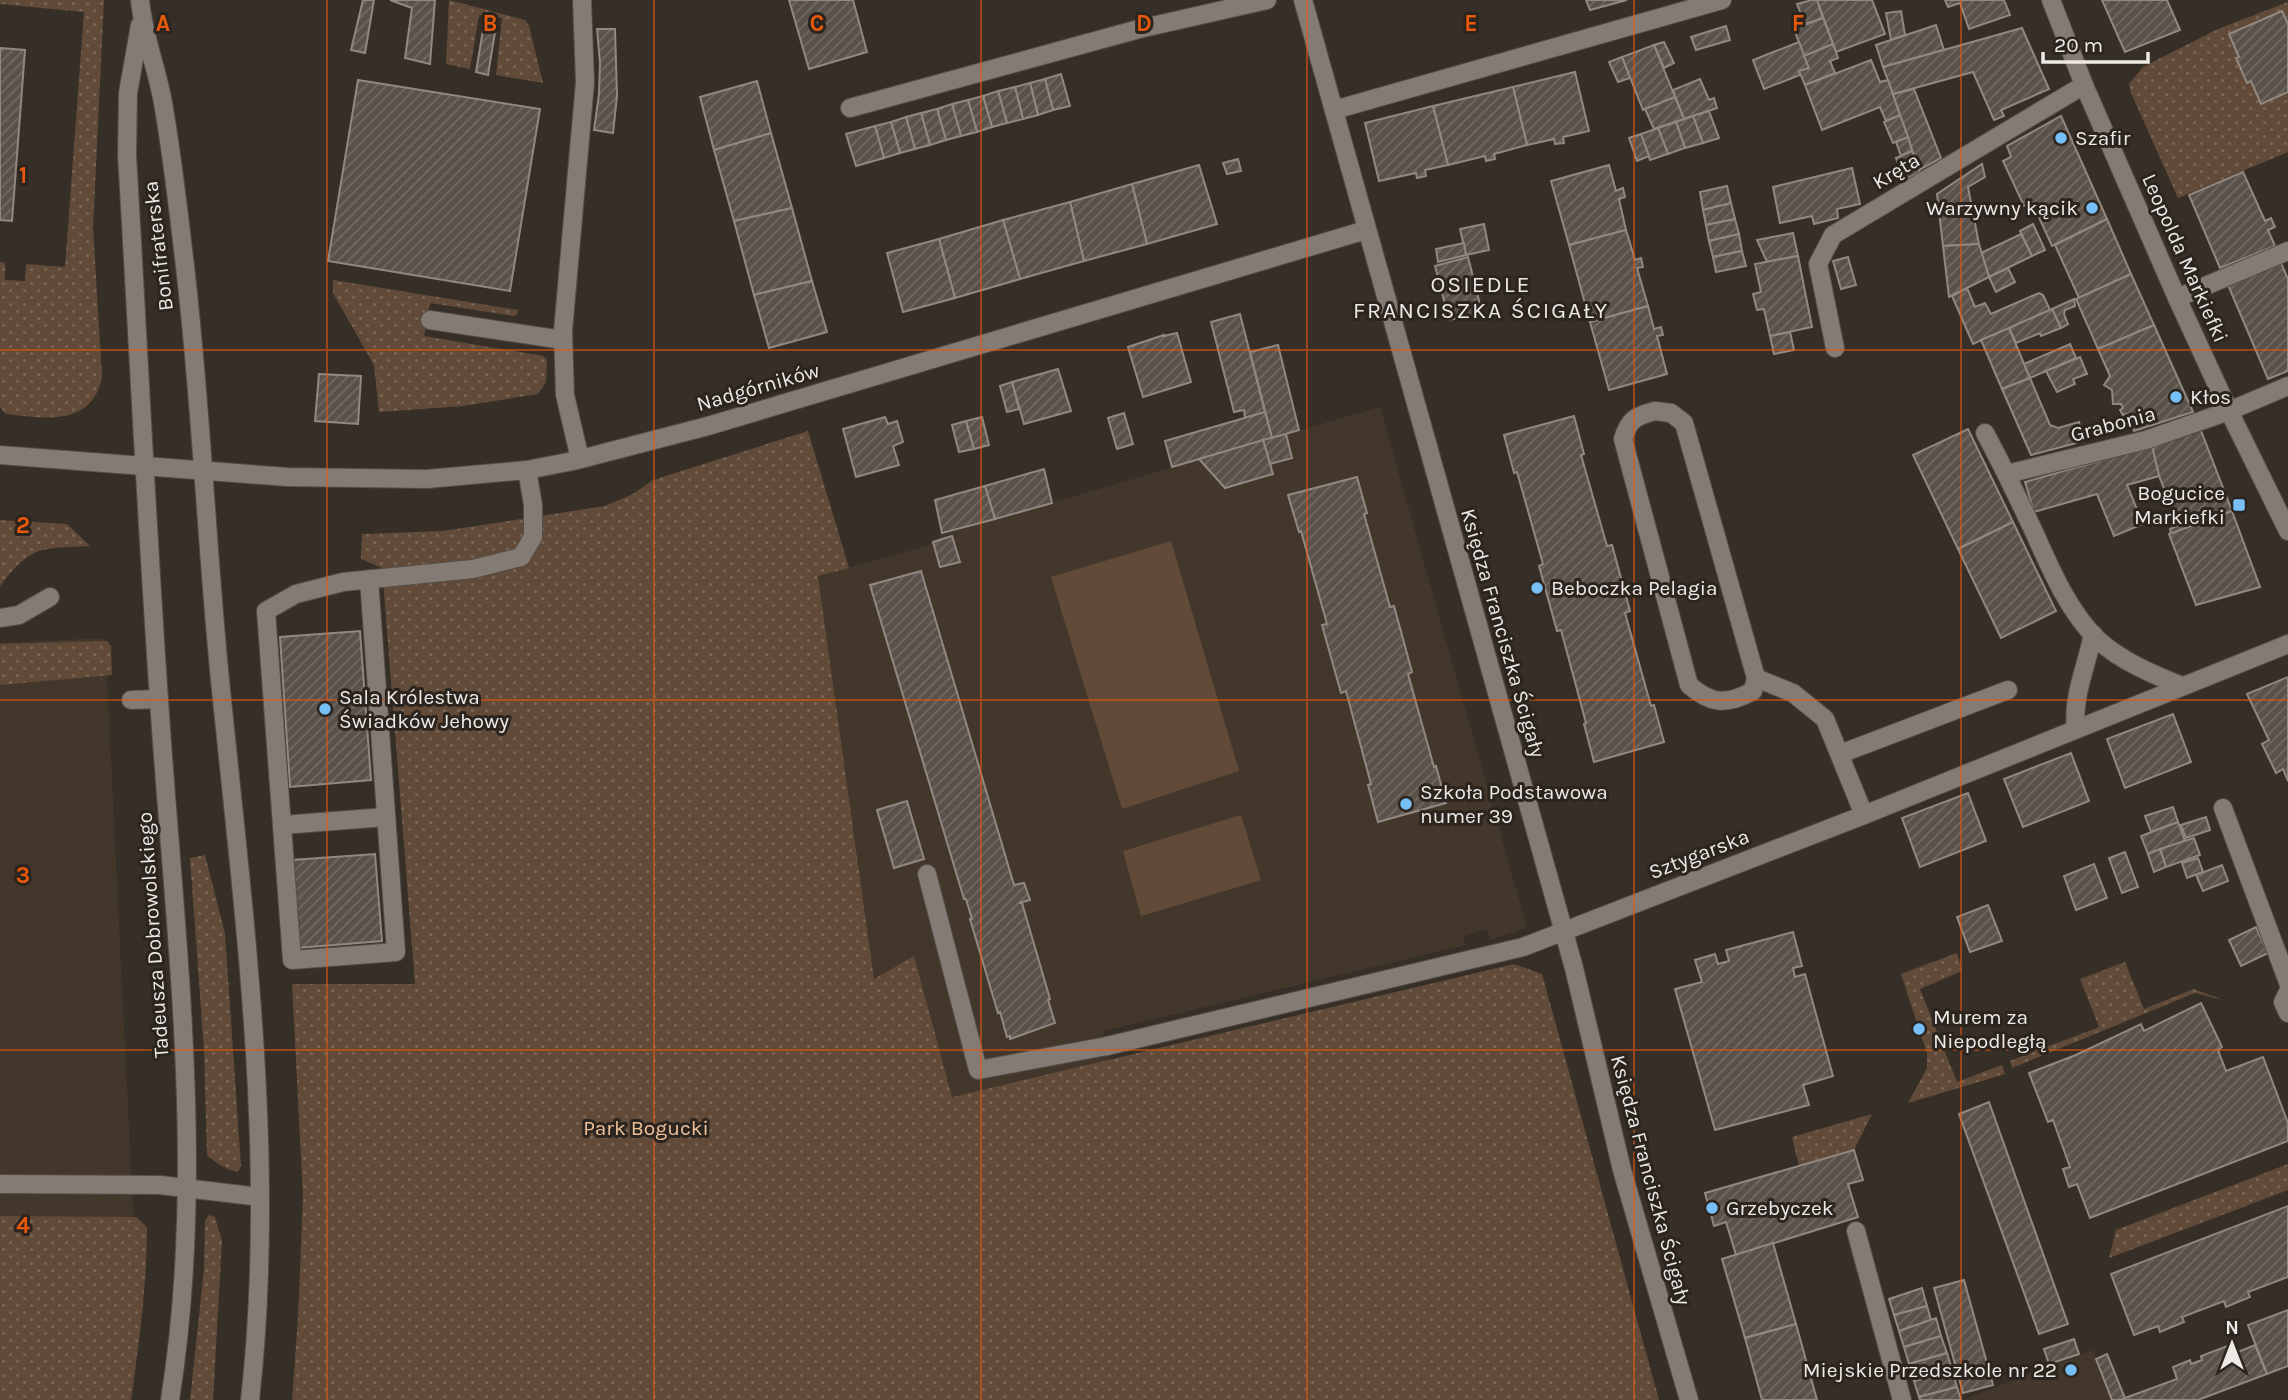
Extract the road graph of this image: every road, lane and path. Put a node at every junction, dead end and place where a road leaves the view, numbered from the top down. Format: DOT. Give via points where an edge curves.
graph roads {
  1 [pos="582,0"];
  2 [pos="1267,0"];
  3 [pos="1303,0"];
  4 [pos="1722,0"];
  5 [pos="2051,0"];
  6 [pos="141,9"];
  7 [pos="2084,85"];
  8 [pos="850,108"];
  9 [pos="1334,110"];
  10 [pos="1366,230"];
  11 [pos="2288,251"];
  12 [pos="2177,298"];
  13 [pos="430,320"];
  14 [pos="563,340"];
  15 [pos="1835,348"];
  16 [pos="2288,386"];
  17 [pos="2229,411"];
  18 [pos="1985,433"];
  19 [pos="0,455"];
  20 [pos="580,459"];
  21 [pos="146,467"];
  22 [pos="527,470"];
  23 [pos="203,472"];
  24 [pos="2007,474"];
  25 [pos="2288,531"];
  26 [pos="369,579"];
  27 [pos="50,597"];
  28 [pos="0,618"];
  29 [pos="2093,634"];
  30 [pos="2288,644"];
  31 [pos="1756,678"];
  32 [pos="2182,686"];
  33 [pos="2008,690"];
  34 [pos="159,699"];
  35 [pos="131,700"];
  36 [pos="2076,729"];
  37 [pos="1840,754"];
  38 [pos="2223,808"];
  39 [pos="1864,815"];
  40 [pos="386,817"];
  41 [pos="282,825"];
  42 [pos="927,874"];
  43 [pos="1563,931"];
  44 [pos="2288,982"];
  45 [pos="2288,992"];
  46 [pos="2288,1013"];
  47 [pos="0,1184"];
  48 [pos="188,1188"];
  49 [pos="260,1197"];
  50 [pos="1856,1231"];
  51 [pos="170,1400"];
  52 [pos="250,1400"];
  53 [pos="1689,1400"];
  54 [pos="1902,1400"];
  1 -- 14 [label="street" via="586,82"];
  2 -- 8 [label="street" via="1139,29"];
  3 -- 9 [label="street, Księdza Franciszka Ścigały"];
  4 -- 9 [label="street"];
  5 -- 7 [label="street, Leopolda Markiefki"];
  6 -- 21 [label="street, Bonifraterska" via="128,93 127,155"];
  6 -- 23 [label="street, Bonifraterska" via="163,101 179,218"];
  7 -- 12 [label="street, Leopolda Markiefki"];
  7 -- 15 [label="street, Kręta" via="1833,235 1818,264"];
  9 -- 10 [label="street, Księdza Franciszka Ścigały"];
  10 -- 20 [label="street, Nadgórników" via="708,426"];
  10 -- 43 [label="street, Księdza Franciszka Ścigały"];
  11 -- 12 [label="street"];
  12 -- 17 [label="street, Leopolda Markiefki"];
  13 -- 14 [label="street"];
  14 -- 20 [label="street" via="565,395"];
  16 -- 17 [label="street, Grabonia"];
  17 -- 24 [label="street, Grabonia" via="2146,440"];
  17 -- 25 [label="street, Leopolda Markiefki"];
  18 -- 24 [label="street"];
  19 -- 21 [label="street, Nadgórników"];
  20 -- 22 [label="street, Nadgórników"];
  21 -- 23 [label="street, Nadgórników"];
  21 -- 34 [label="street, Tadeusza Dobrowolskiego"];
  22 -- 23 [label="street, Nadgórników" via="427,479"];
  22 -- 26 [label="street" via="533,537 522,557 473,569"];
  23 -- 49 [label="street" via="245,934"];
  24 -- 29 [label="street" via="2063,596"];
  26 -- 40 [label="street"];
  26 -- 41 [label="street" via="296,593 266,611"];
  27 -- 28 [label="street" via="19,615"];
  29 -- 32 [label="street" via="2113,652"];
  29 -- 36 [label="street" via="2074,715"];
  30 -- 32 [label="street, Sztygarska"];
  31 -- 31 [label="street" via="1684,424 1671,413 1638,415 1626,426 1623,439 1689,685 1716,701 1738,699 1753,691"];
  31 -- 37 [label="street" via="1793,693 1825,719"];
  32 -- 36 [label="street, Sztygarska"];
  33 -- 37 [label="street"];
  34 -- 35 [label="street"];
  34 -- 48 [label="street, Tadeusza Dobrowolskiego" via="184,1038"];
  36 -- 39 [label="street, Sztygarska"];
  37 -- 39 [label="street"];
  38 -- 44 [label="street"];
  39 -- 43 [label="street, Sztygarska"];
  40 -- 41 [label="street"];
  40 -- 41 [label="street" via="396,952 292,960"];
  42 -- 43 [label="street, Sztygarska" via="978,1070 1107,1046 1523,947"];
  43 -- 53 [label="street, Księdza Franciszka Ścigały" via="1622,1170"];
  45 -- 46 [label="street" via="2283,1002"];
  47 -- 48 [label="street"];
  48 -- 49 [label="street"];
  48 -- 51 [label="street, Tadeusza Dobrowolskiego"];
  49 -- 52 [label="street"];
  50 -- 54 [label="street"];
}
